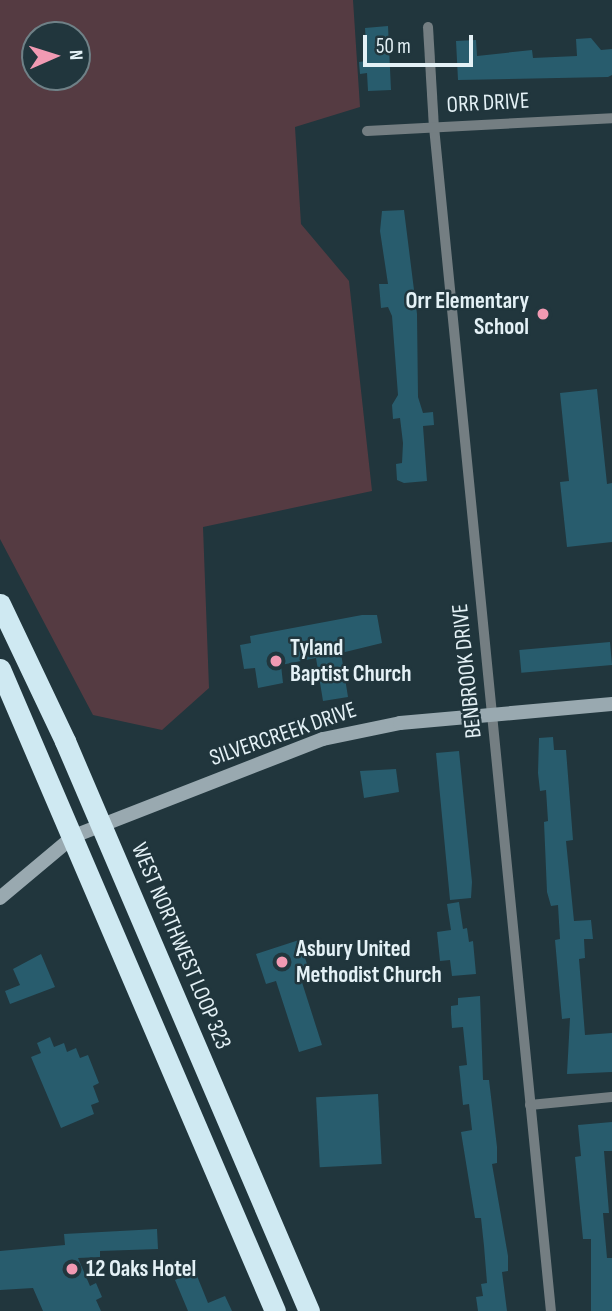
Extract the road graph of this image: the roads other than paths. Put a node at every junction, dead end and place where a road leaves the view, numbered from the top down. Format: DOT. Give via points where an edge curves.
graph roads {
  1 [pos="428,27"];
  2 [pos="612,118"];
  3 [pos="434,127"];
  4 [pos="367,131"];
  5 [pos="0,604"];
  6 [pos="0,669"];
  7 [pos="612,705"];
  8 [pos="492,715"];
  9 [pos="101,825"];
  10 [pos="74,836"];
  11 [pos="0,898"];
  12 [pos="612,1097"];
  13 [pos="530,1105"];
  14 [pos="275,1311"];
  15 [pos="309,1311"];
  16 [pos="551,1311"];
  1 -- 3 [label="street, BENBROOK DRIVE"];
  2 -- 3 [label="street, ORR DRIVE"];
  3 -- 4 [label="street, ORR DRIVE"];
  3 -- 8 [label="street, BENBROOK DRIVE"];
  5 -- 9 [label="highway, WEST NORTHWEST LOOP 323" via="29,659"];
  6 -- 10 [label="highway"];
  7 -- 8 [label="street, SILVERCREEK DRIVE"];
  8 -- 9 [label="street, SILVERCREEK DRIVE" via="342,734"];
  8 -- 13 [label="street, BENBROOK DRIVE"];
  9 -- 10 [label="street, SILVERCREEK DRIVE"];
  9 -- 15 [label="highway, WEST NORTHWEST LOOP 323"];
  10 -- 11 [label="street, SILVERCREEK DRIVE"];
  10 -- 14 [label="highway"];
  12 -- 13 [label="street"];
  13 -- 16 [label="street, BENBROOK DRIVE"];
}
